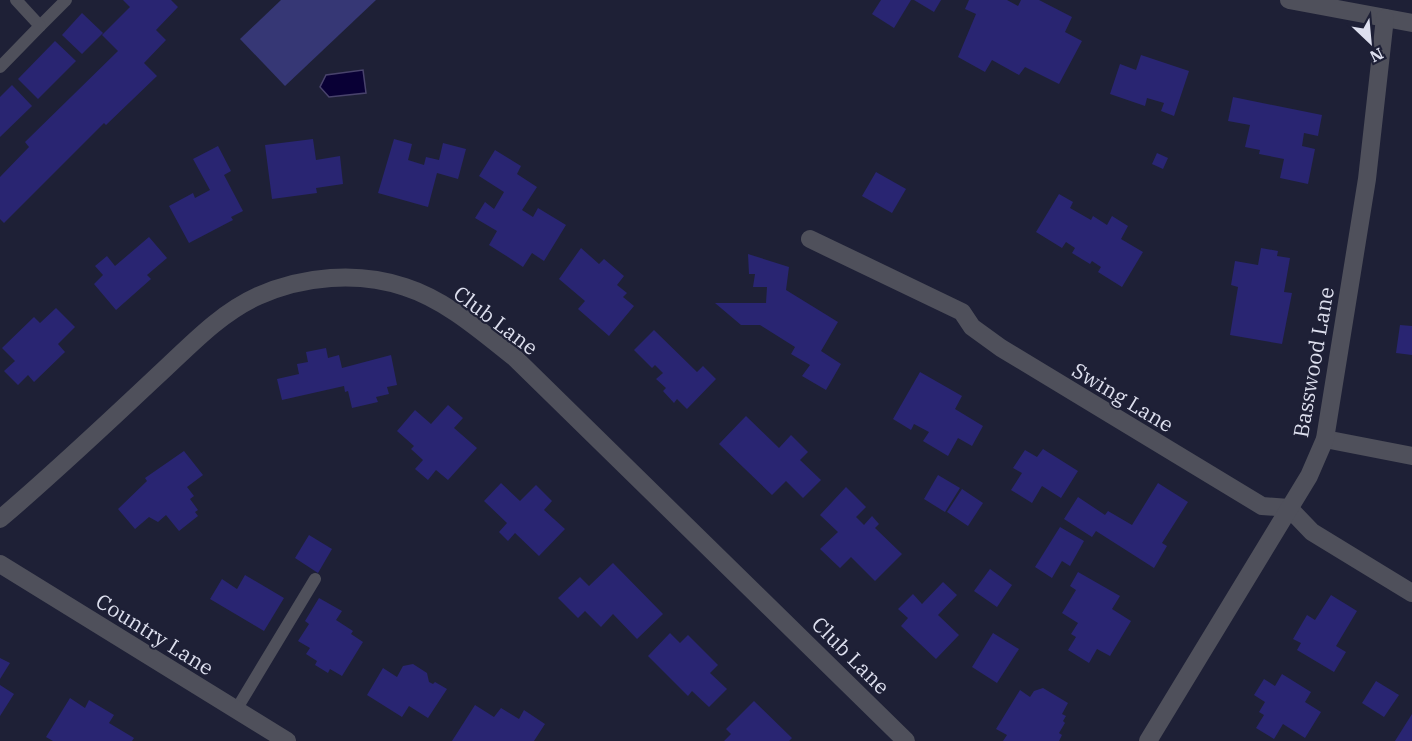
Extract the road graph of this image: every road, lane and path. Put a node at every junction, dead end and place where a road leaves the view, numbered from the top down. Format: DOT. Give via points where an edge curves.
graph roads {
  1 [pos="16,0"];
  2 [pos="66,0"];
  3 [pos="1289,0"];
  4 [pos="1386,18"];
  5 [pos="1412,22"];
  6 [pos="40,26"];
  7 [pos="0,67"];
  8 [pos="810,239"];
  9 [pos="1325,439"];
  10 [pos="1412,456"];
  11 [pos="1289,508"];
  12 [pos="0,519"];
  13 [pos="0,564"];
  14 [pos="315,579"];
  15 [pos="1412,593"];
  16 [pos="236,710"];
  17 [pos="287,741"];
  18 [pos="906,741"];
  19 [pos="1148,741"];
  1 -- 6 [label="lane"];
  2 -- 6 [label="lane"];
  3 -- 4 [label="street"];
  4 -- 5 [label="street"];
  4 -- 9 [label="street, Basswood Lane" via="1367,179"];
  6 -- 7 [label="lane"];
  8 -- 11 [label="street, Swing Lane" via="962,312 972,327 1001,348 1262,506"];
  9 -- 10 [label="street"];
  9 -- 11 [label="street, Basswood Lane"];
  11 -- 15 [label="street" via="1312,532"];
  11 -- 19 [label="street, Basswood Lane"];
  12 -- 18 [label="street, Club Lane" via="204,333 256,297 314,280 354,278 388,282 425,295 479,329 515,358"];
  13 -- 16 [label="street, Country Lane"];
  14 -- 16 [label="lane"];
  16 -- 17 [label="street, Country Lane"];
}
